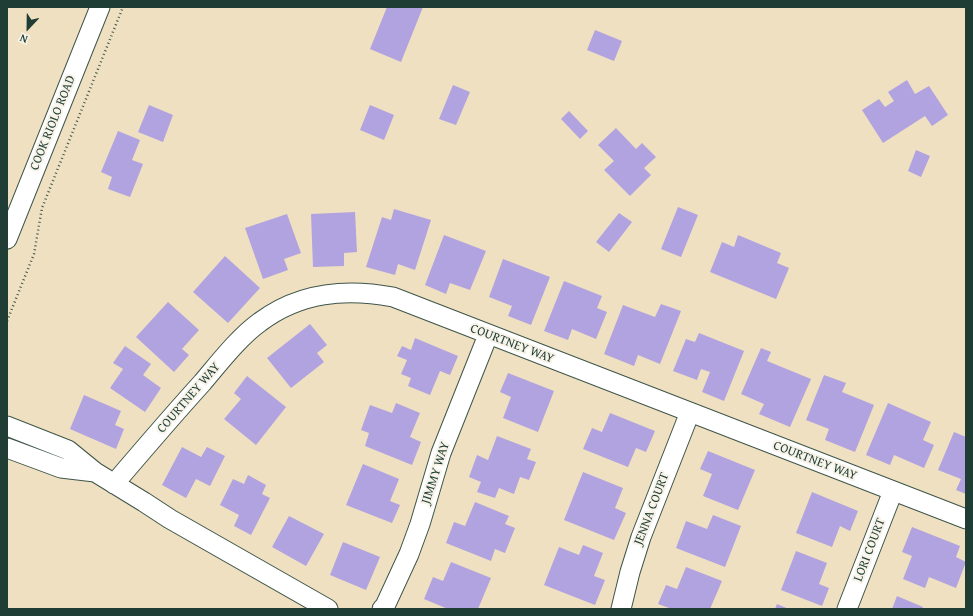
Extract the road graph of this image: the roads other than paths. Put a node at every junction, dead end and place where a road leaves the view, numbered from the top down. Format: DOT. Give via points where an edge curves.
graph roads {
  1 [pos="100,7"];
  2 [pos="7,239"];
  3 [pos="488,334"];
  4 [pos="690,412"];
  5 [pos="7,426"];
  6 [pos="7,448"];
  7 [pos="95,472"];
  8 [pos="114,484"];
  9 [pos="893,491"];
  10 [pos="966,519"];
  11 [pos="328,609"];
  12 [pos="382,609"];
  13 [pos="621,609"];
  14 [pos="847,609"];
  1 -- 2 [label="street, COOK RIOLO ROAD"];
  3 -- 4 [label="street, COURTNEY WAY"];
  3 -- 8 [label="street, COURTNEY WAY" via="393,297 371,293 325,294 299,300 260,322 234,346"];
  3 -- 12 [label="street, JIMMY WAY" via="441,453 409,554"];
  4 -- 9 [label="street, COURTNEY WAY"];
  4 -- 13 [label="street, JENNA COURT" via="640,537"];
  5 -- 7 [label="street" via="68,450"];
  6 -- 7 [label="street" via="61,468"];
  7 -- 8 [label="street"];
  8 -- 11 [label="street" via="200,537"];
  9 -- 10 [label="street, COURTNEY WAY"];
  9 -- 14 [label="street, LORI COURT"];
}
